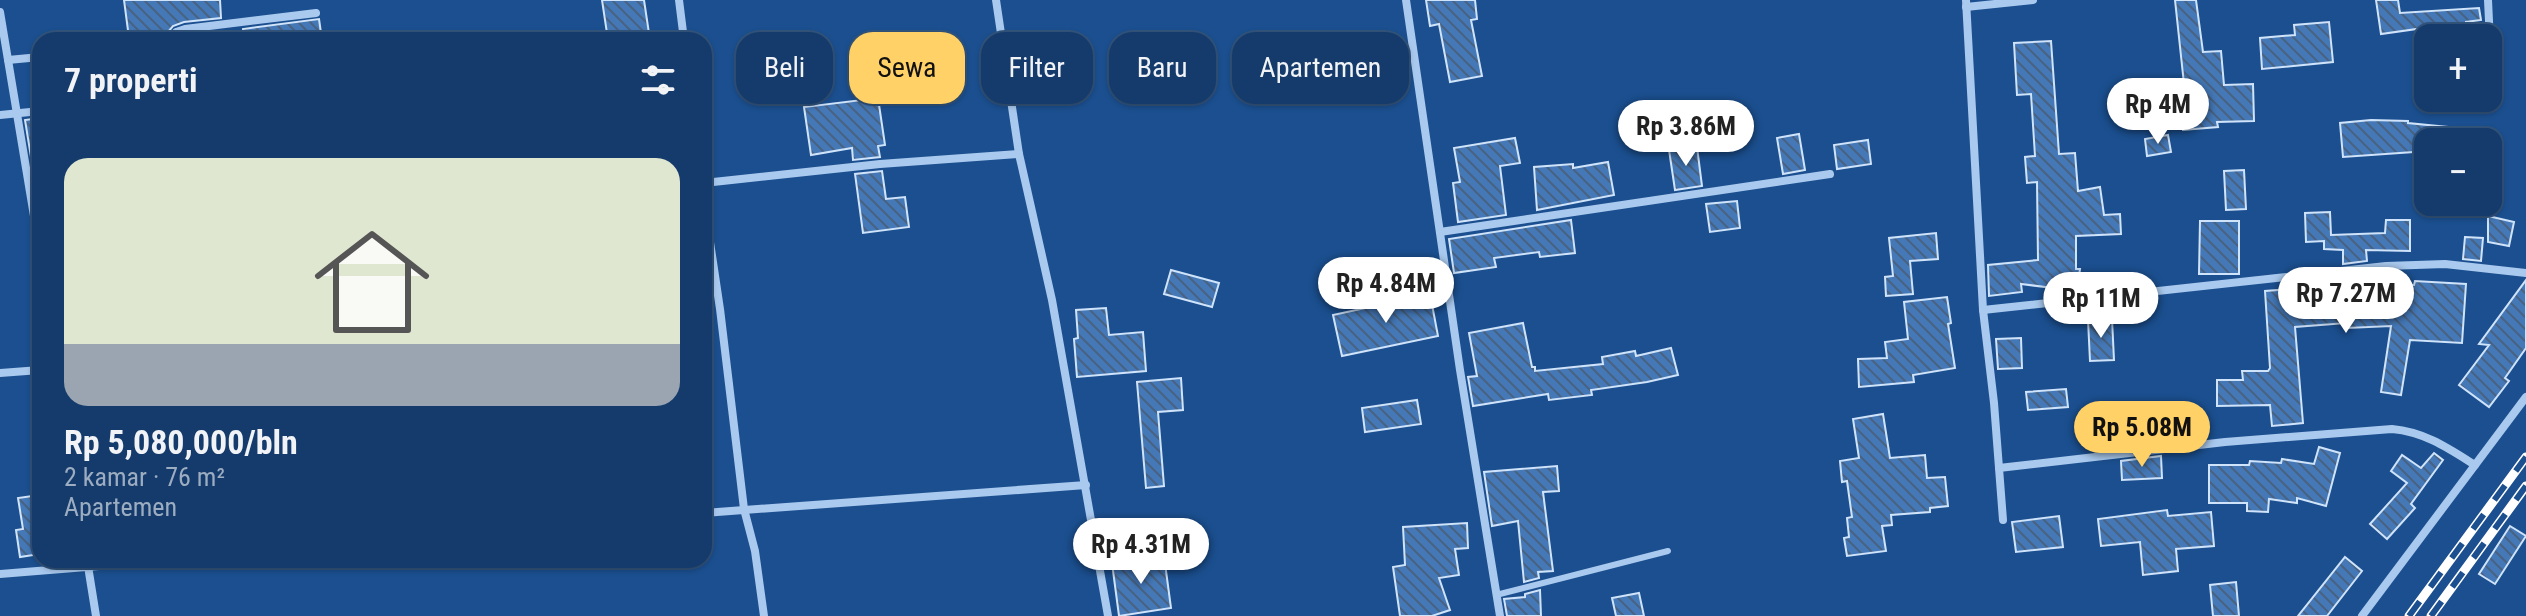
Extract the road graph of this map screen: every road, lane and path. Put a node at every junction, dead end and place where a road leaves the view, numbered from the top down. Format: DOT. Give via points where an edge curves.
graph roads {
  1 [pos="679,0"];
  2 [pos="996,0"];
  3 [pos="1406,0"];
  4 [pos="2033,0"];
  5 [pos="2488,0"];
  6 [pos="1966,4"];
  7 [pos="0,12"];
  8 [pos="316,13"];
  9 [pos="2489,24"];
  10 [pos="176,32"];
  11 [pos="683,32"];
  12 [pos="32,58"];
  13 [pos="8,60"];
  14 [pos="32,112"];
  15 [pos="17,114"];
  16 [pos="0,115"];
  17 [pos="1019,154"];
  18 [pos="1830,174"];
  19 [pos="712,182"];
  20 [pos="32,204"];
  21 [pos="1440,232"];
  22 [pos="712,256"];
  23 [pos="2526,273"];
  24 [pos="1983,310"];
  25 [pos="32,371"];
  26 [pos="0,373"];
  27 [pos="2526,397"];
  28 [pos="2475,465"];
  29 [pos="1999,468"];
  30 [pos="1086,485"];
  31 [pos="744,509"];
  32 [pos="712,512"];
  33 [pos="2003,520"];
  34 [pos="1668,551"];
  35 [pos="52,568"];
  36 [pos="88,568"];
  37 [pos="0,574"];
  38 [pos="1496,595"];
  39 [pos="96,616"];
  40 [pos="764,616"];
  41 [pos="1108,616"];
  42 [pos="1500,616"];
  43 [pos="2362,616"];
  1 -- 11 [label="street"];
  2 -- 17 [label="street"];
  3 -- 21 [label="street"];
  4 -- 6 [label="street"];
  5 -- 9 [label="street"];
  6 -- 24 [label="street"];
  7 -- 13 [label="street"];
  8 -- 10 [label="street"];
  12 -- 13 [label="street"];
  13 -- 15 [label="street"];
  14 -- 15 [label="street"];
  15 -- 16 [label="street"];
  15 -- 20 [label="street"];
  17 -- 19 [label="street"];
  17 -- 30 [label="street"];
  18 -- 21 [label="street"];
  21 -- 38 [label="street"];
  22 -- 31 [label="street"];
  23 -- 24 [label="street" via="2445,264 2386,266"];
  24 -- 29 [label="street"];
  25 -- 26 [label="street"];
  27 -- 28 [label="street"];
  28 -- 29 [label="street" via="2428,437 2392,429"];
  28 -- 43 [label="street"];
  29 -- 33 [label="street"];
  30 -- 31 [label="street"];
  30 -- 41 [label="street"];
  31 -- 32 [label="street"];
  31 -- 40 [label="street"];
  34 -- 38 [label="lane"];
  35 -- 37 [label="street"];
  36 -- 39 [label="street"];
  38 -- 42 [label="street"];
}
